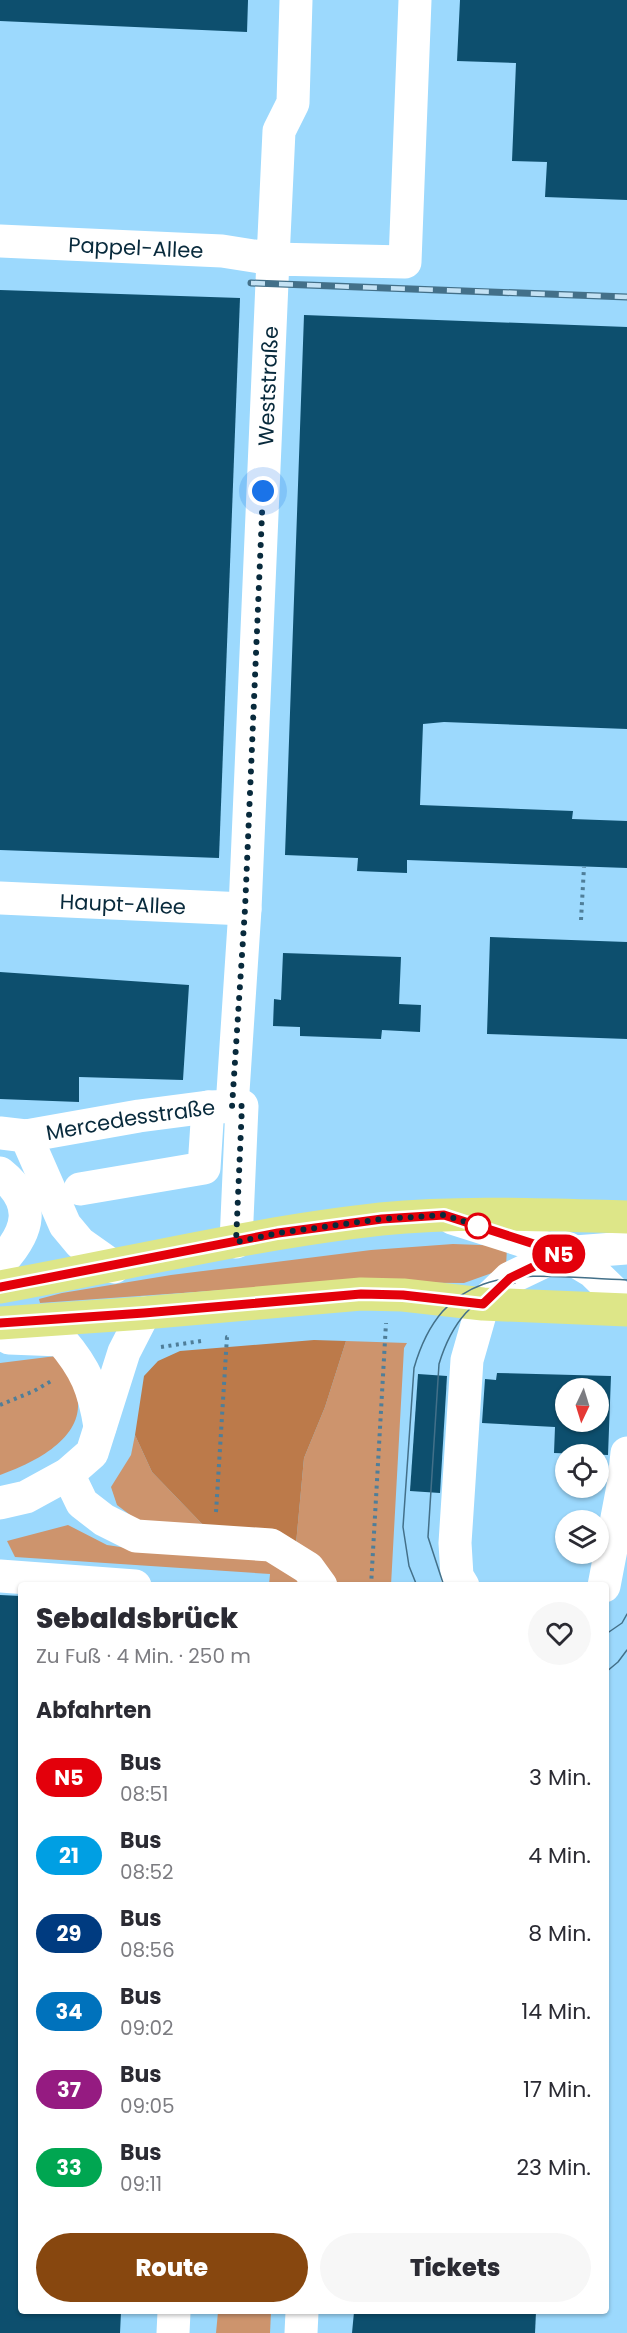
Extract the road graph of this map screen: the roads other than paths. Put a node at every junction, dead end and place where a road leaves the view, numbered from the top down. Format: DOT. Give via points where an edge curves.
graph roads {
  1 [pos="296,0"];
  2 [pos="416,0"];
  3 [pos="0,241"];
  4 [pos="273,259"];
  5 [pos="0,898"];
  6 [pos="245,909"];
  7 [pos="220,1107"];
  8 [pos="13,1135"];
  9 [pos="0,1173"];
  10 [pos="80,1189"];
  11 [pos="444,1215"];
  12 [pos="627,1217"];
  13 [pos="236,1242"];
  14 [pos="627,1248"];
  15 [pos="562,1253"];
  16 [pos="0,1263"];
  17 [pos="114,1267"];
  18 [pos="0,1287"];
  19 [pos="483,1304"];
  20 [pos="627,1305"];
  21 [pos="627,1310"];
  22 [pos="144,1313"];
  23 [pos="0,1323"];
  24 [pos="0,1330"];
  25 [pos="100,1432"];
  26 [pos="627,1453"];
  27 [pos="68,1474"];
  28 [pos="0,1503"];
  29 [pos="0,1576"];
  30 [pos="81,1582"];
  31 [pos="318,1582"];
  32 [pos="461,1582"];
  33 [pos="605,1582"];
  34 [pos="174,2314"];
  35 [pos="302,2314"];
  36 [pos="173,2333"];
  37 [pos="301,2333"];
  1 -- 4 [label="street, Weststraße" via="294,103 279,131"];
  2 -- 4 [label="street" via="405,262"];
  3 -- 4 [label="street, Pappel-Allee" via="222,250"];
  4 -- 6 [label="street, Weststraße"];
  5 -- 6 [label="street, Haupt-Allee"];
  6 -- 7 [label="street, Weststraße"];
  7 -- 8 [label="street, Mercedesstraße"];
  7 -- 10 [label="street, Weststraße" via="204,1168"];
  7 -- 13 [label="street, Mercedesstraße" via="242,1106"];
  8 -- 17 [label="street, Mercedesstraße" via="64,1225 80,1244"];
  9 -- 16 [label="street" via="17,1187 26,1213 21,1238"];
  11 -- 12 [label="main road"];
  11 -- 13 [label="main road" via="382,1219"];
  11 -- 15 [label="street"];
  13 -- 17 [label="main road"];
  14 -- 15 [label="street"];
  15 -- 19 [label="street" via="510,1278"];
  15 -- 20 [label="street" via="592,1270"];
  17 -- 18 [label="main road"];
  19 -- 21 [label="main road"];
  19 -- 22 [label="main road" via="361,1294"];
  19 -- 32 [label="street" via="467,1360 454,1543"];
  22 -- 23 [label="main road"];
  22 -- 25 [label="street" via="124,1352"];
  24 -- 25 [label="street" via="9,1338 61,1340 81,1364 95,1398"];
  25 -- 27 [label="street" via="92,1453"];
  26 -- 33 [label="street"];
  27 -- 28 [label="street" via="26,1497"];
  27 -- 31 [label="street" via="82,1503 104,1520 136,1536 271,1545 308,1568"];
  29 -- 30 [label="street"];
  34 -- 36 [label="street"];
  35 -- 37 [label="street"];
}
